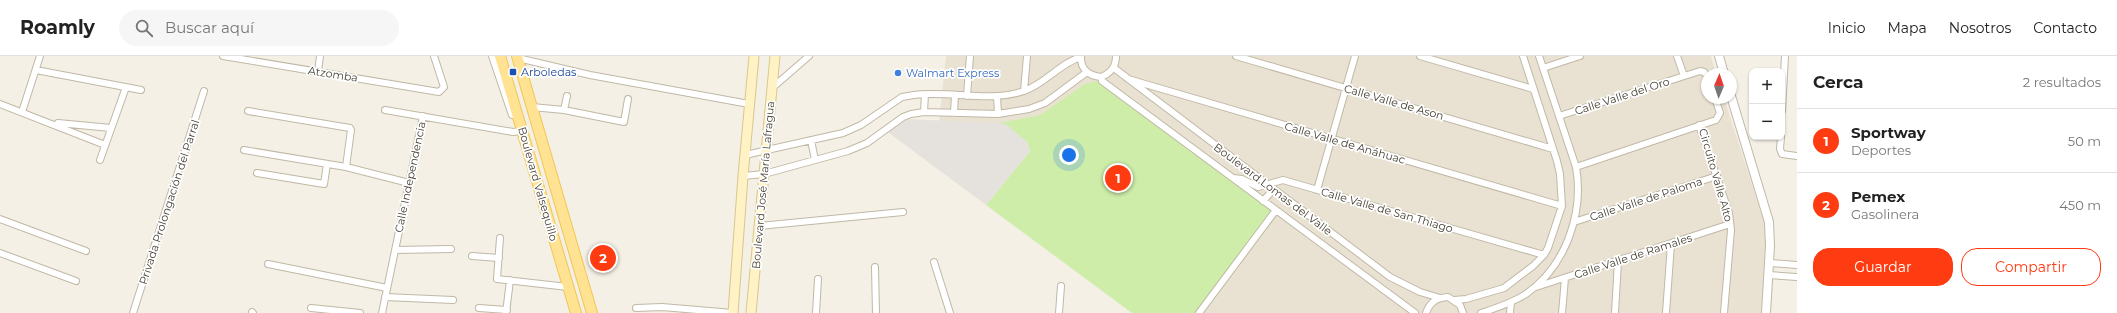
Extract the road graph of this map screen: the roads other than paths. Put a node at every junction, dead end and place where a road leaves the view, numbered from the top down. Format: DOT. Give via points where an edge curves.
graph roads {
  1 [pos="40,56"];
  2 [pos="223,56"];
  3 [pos="320,56"];
  4 [pos="434,56"];
  5 [pos="492,56"];
  6 [pos="500,56"];
  7 [pos="754,56"];
  8 [pos="775,56"];
  9 [pos="809,56"];
  10 [pos="970,56"];
  11 [pos="1027,56"];
  12 [pos="1116,56"];
  13 [pos="1236,56"];
  14 [pos="1355,56"];
  15 [pos="1420,56"];
  16 [pos="1522,56"];
  17 [pos="1539,56"];
  18 [pos="1580,56"];
  19 [pos="1677,56"];
  20 [pos="1718,56"];
  21 [pos="1785,56"];
  22 [pos="517,57"];
  23 [pos="1081,57"];
  24 [pos="1114,68"];
  25 [pos="1543,68"];
  26 [pos="1722,68"];
  27 [pos="36,70"];
  28 [pos="1701,71"];
  29 [pos="318,72"];
  30 [pos="1087,72"];
  31 [pos="1101,76"];
  32 [pos="1684,76"];
  33 [pos="1128,79"];
  34 [pos="126,87"];
  35 [pos="772,88"];
  36 [pos="1346,88"];
  37 [pos="1533,89"];
  38 [pos="141,90"];
  39 [pos="204,91"];
  40 [pos="1024,91"];
  41 [pos="925,94"];
  42 [pos="955,95"];
  43 [pos="567,96"];
  44 [pos="967,96"];
  45 [pos="997,96"];
  46 [pos="628,100"];
  47 [pos="0,104"];
  48 [pos="749,104"];
  49 [pos="1717,104"];
  50 [pos="1733,104"];
  51 [pos="1782,104"];
  52 [pos="532,107"];
  53 [pos="593,108"];
  54 [pos="385,110"];
  55 [pos="564,110"];
  56 [pos="248,111"];
  57 [pos="22,112"];
  58 [pos="924,112"];
  59 [pos="954,113"];
  60 [pos="998,114"];
  61 [pos="512,115"];
  62 [pos="592,115"];
  63 [pos="422,116"];
  64 [pos="1559,116"];
  65 [pos="50,122"];
  66 [pos="1699,125"];
  67 [pos="111,128"];
  68 [pos="522,131"];
  69 [pos="1331,139"];
  70 [pos="811,140"];
  71 [pos="1780,140"];
  72 [pos="105,145"];
  73 [pos="1553,149"];
  74 [pos="244,150"];
  75 [pos="766,151"];
  76 [pos="745,155"];
  77 [pos="1797,156"];
  78 [pos="100,160"];
  79 [pos="815,160"];
  80 [pos="327,164"];
  81 [pos="1576,166"];
  82 [pos="346,167"];
  83 [pos="257,173"];
  84 [pos="764,174"];
  85 [pos="743,176"];
  86 [pos="1717,176"];
  87 [pos="1232,178"];
  88 [pos="409,183"];
  89 [pos="1267,184"];
  90 [pos="1274,189"];
  91 [pos="1317,190"];
  92 [pos="1263,201"];
  93 [pos="1562,206"];
  94 [pos="1276,210"];
  95 [pos="902,212"];
  96 [pos="0,219"];
  97 [pos="1574,222"];
  98 [pos="1730,224"];
  99 [pos="759,226"];
  100 [pos="500,238"];
  101 [pos="1671,244"];
  102 [pos="451,249"];
  103 [pos="86,250"];
  104 [pos="395,250"];
  105 [pos="0,253"];
  106 [pos="1544,255"];
  107 [pos="472,256"];
  108 [pos="499,258"];
  109 [pos="1618,261"];
  110 [pos="934,262"];
  111 [pos="1770,263"];
  112 [pos="268,264"];
  113 [pos="1797,265"];
  114 [pos="875,267"];
  115 [pos="1769,275"];
  116 [pos="1797,277"];
  117 [pos="1565,278"];
  118 [pos="818,279"];
  119 [pos="510,280"];
  120 [pos="76,281"];
  121 [pos="1061,286"];
  122 [pos="568,287"];
  123 [pos="387,288"];
  124 [pos="1534,288"];
  125 [pos="385,297"];
  126 [pos="1440,298"];
  127 [pos="453,300"];
  128 [pos="1454,300"];
  129 [pos="1511,302"];
  130 [pos="311,308"];
  131 [pos="478,308"];
  132 [pos="636,308"];
  133 [pos="506,312"];
  134 [pos="133,313"];
  135 [pos="360,313"];
  136 [pos="382,313"];
  137 [pos="576,313"];
  138 [pos="592,313"];
  139 [pos="733,313"];
  140 [pos="751,313"];
  141 [pos="816,313"];
  142 [pos="876,313"];
  143 [pos="950,313"];
  144 [pos="1059,313"];
  145 [pos="1199,313"];
  146 [pos="1415,313"];
  147 [pos="1426,313"];
  148 [pos="1463,313"];
  149 [pos="1481,313"];
  150 [pos="1510,313"];
  151 [pos="1562,313"];
  152 [pos="1615,313"];
  153 [pos="1666,313"];
  154 [pos="1724,313"];
  155 [pos="1766,313"];
  1 -- 27 [label="street"];
  2 -- 29 [label="street, Atzomba"];
  3 -- 29 [label="street"];
  4 -- 29 [label="street, Atzomba" via="444,90 440,92"];
  5 -- 61 [label="street"];
  6 -- 68 [label="main road, Boulevard Valsequillo"];
  7 -- 48 [label="main road, Boulevard José María Lafragua"];
  8 -- 35 [label="main road, Boulevard José María Lafragua"];
  9 -- 35 [label="street"];
  10 -- 44 [label="street"];
  11 -- 40 [label="street"];
  12 -- 24 [label="street"];
  13 -- 36 [label="street, Calle Valle de Ason"];
  14 -- 36 [label="street"];
  15 -- 37 [label="street"];
  16 -- 37 [label="street"];
  17 -- 25 [label="street"];
  18 -- 25 [label="street"];
  19 -- 32 [label="street"];
  20 -- 26 [label="street"];
  21 -- 51 [label="street"];
  22 -- 48 [label="street" via="590,75"];
  22 -- 52 [label="main road, Boulevard Valsequillo"];
  23 -- 30 [label="street" via="1082,66"];
  23 -- 40 [label="street" via="1043,82"];
  24 -- 31 [label="street"];
  24 -- 33 [label="street, Boulevard Lomas del Valle"];
  25 -- 64 [label="street"];
  27 -- 34 [label="street"];
  27 -- 57 [label="street"];
  28 -- 32 [label="street"];
  30 -- 31 [label="street"];
  30 -- 60 [label="street" via="1045,103 1016,112"];
  31 -- 87 [label="street, Boulevard Lomas del Valle" via="1102,82"];
  32 -- 64 [label="street, Calle Valle del Oro"];
  33 -- 69 [label="street, Calle Valle de Anáhuac"];
  33 -- 89 [label="street, Boulevard Lomas del Valle"];
  34 -- 38 [label="street"];
  34 -- 67 [label="street"];
  35 -- 75 [label="main road, Boulevard José María Lafragua"];
  36 -- 69 [label="street"];
  36 -- 73 [label="street, Calle Valle de Ason"];
  37 -- 73 [label="street"];
  39 -- 134 [label="street, Privada Prolongación del Parral"];
  40 -- 45 [label="street"];
  41 -- 42 [label="street"];
  41 -- 58 [label="street"];
  41 -- 70 [label="street" via="902,97 861,125 843,133"];
  42 -- 44 [label="street"];
  42 -- 59 [label="street"];
  43 -- 55 [label="street"];
  44 -- 45 [label="street"];
  45 -- 60 [label="street"];
  46 -- 62 [label="street" via="624,122"];
  47 -- 57 [label="street"];
  48 -- 76 [label="main road, Boulevard José María Lafragua"];
  49 -- 66 [label="street, Circuito Valle Alto" via="1719,117"];
  50 -- 111 [label="street" via="1765,206"];
  52 -- 55 [label="street"];
  52 -- 138 [label="main road, Boulevard Valsequillo"];
  53 -- 62 [label="street"];
  54 -- 63 [label="street"];
  55 -- 62 [label="street"];
  56 -- 82 [label="street" via="350,128"];
  57 -- 65 [label="street"];
  58 -- 59 [label="street"];
  58 -- 79 [label="street" via="904,117 867,143"];
  59 -- 60 [label="street"];
  63 -- 68 [label="street, Calle Independencia" via="513,132"];
  63 -- 88 [label="street, Calle Independencia"];
  64 -- 81 [label="street"];
  65 -- 67 [label="street"];
  65 -- 72 [label="street"];
  66 -- 81 [label="street"];
  66 -- 86 [label="street, Circuito Valle Alto"];
  67 -- 72 [label="street"];
  68 -- 122 [label="main road, Boulevard Valsequillo"];
  69 -- 91 [label="street"];
  69 -- 93 [label="street, Calle Valle de Anáhuac"];
  70 -- 75 [label="street"];
  70 -- 79 [label="street"];
  71 -- 77 [label="street" via="1782,154"];
  72 -- 78 [label="street"];
  73 -- 93 [label="street" via="1560,174"];
  74 -- 80 [label="street"];
  75 -- 76 [label="street"];
  75 -- 84 [label="main road, Boulevard José María Lafragua"];
  76 -- 85 [label="main road, Boulevard José María Lafragua"];
  79 -- 84 [label="street"];
  80 -- 82 [label="street"];
  80 -- 83 [label="street" via="324,184"];
  81 -- 97 [label="street" via="1578,180"];
  82 -- 88 [label="street"];
  84 -- 85 [label="street"];
  84 -- 99 [label="main road, Boulevard José María Lafragua"];
  85 -- 139 [label="main road, Boulevard José María Lafragua"];
  86 -- 97 [label="street, Calle Valle de Paloma"];
  86 -- 98 [label="street, Circuito Valle Alto"];
  87 -- 89 [label="street, Calle Valle de San Thiago" via="1242,179 1258,187"];
  87 -- 92 [label="street, Boulevard Lomas del Valle"];
  88 -- 104 [label="street, Calle Independencia"];
  89 -- 90 [label="street, Boulevard Lomas del Valle"];
  89 -- 91 [label="street, Calle Valle de San Thiago" via="1283,180"];
  90 -- 92 [label="street"];
  90 -- 126 [label="street, Boulevard Lomas del Valle" via="1390,276 1420,292"];
  91 -- 106 [label="street, Calle Valle de San Thiago"];
  92 -- 94 [label="street, Boulevard Lomas del Valle"];
  93 -- 106 [label="street"];
  94 -- 145 [label="street"];
  94 -- 146 [label="street, Boulevard Lomas del Valle"];
  95 -- 99 [label="street"];
  96 -- 103 [label="street"];
  97 -- 124 [label="street" via="1559,256 1546,277"];
  98 -- 101 [label="street, Calle Valle de Ramales"];
  98 -- 154 [label="street, Circuito Valle Alto"];
  99 -- 140 [label="main road, Boulevard José María Lafragua"];
  100 -- 108 [label="street"];
  101 -- 109 [label="street, Calle Valle de Ramales"];
  101 -- 153 [label="street"];
  102 -- 104 [label="street"];
  104 -- 123 [label="street, Calle Independencia"];
  105 -- 120 [label="street"];
  106 -- 128 [label="street" via="1504,288"];
  107 -- 108 [label="street"];
  108 -- 119 [label="street" via="497,279"];
  109 -- 117 [label="street, Calle Valle de Ramales"];
  109 -- 152 [label="street"];
  110 -- 143 [label="street"];
  111 -- 113 [label="street"];
  111 -- 115 [label="street"];
  112 -- 123 [label="street" via="284,265"];
  114 -- 142 [label="street"];
  115 -- 116 [label="street"];
  115 -- 155 [label="street"];
  117 -- 124 [label="street, Calle Valle de Ramales"];
  117 -- 151 [label="street"];
  118 -- 141 [label="street"];
  119 -- 122 [label="street"];
  119 -- 133 [label="street"];
  121 -- 144 [label="street"];
  122 -- 137 [label="main road, Boulevard Valsequillo"];
  123 -- 125 [label="street, Calle Independencia"];
  124 -- 129 [label="street"];
  125 -- 127 [label="street"];
  125 -- 136 [label="street, Calle Independencia"];
  126 -- 128 [label="street, Boulevard Lomas del Valle" via="1448,297"];
  126 -- 147 [label="street" via="1428,306"];
  128 -- 148 [label="street" via="1460,305"];
  129 -- 149 [label="street"];
  129 -- 150 [label="street"];
  130 -- 135 [label="street"];
  131 -- 133 [label="street"];
  132 -- 139 [label="street" via="662,307"];
}
